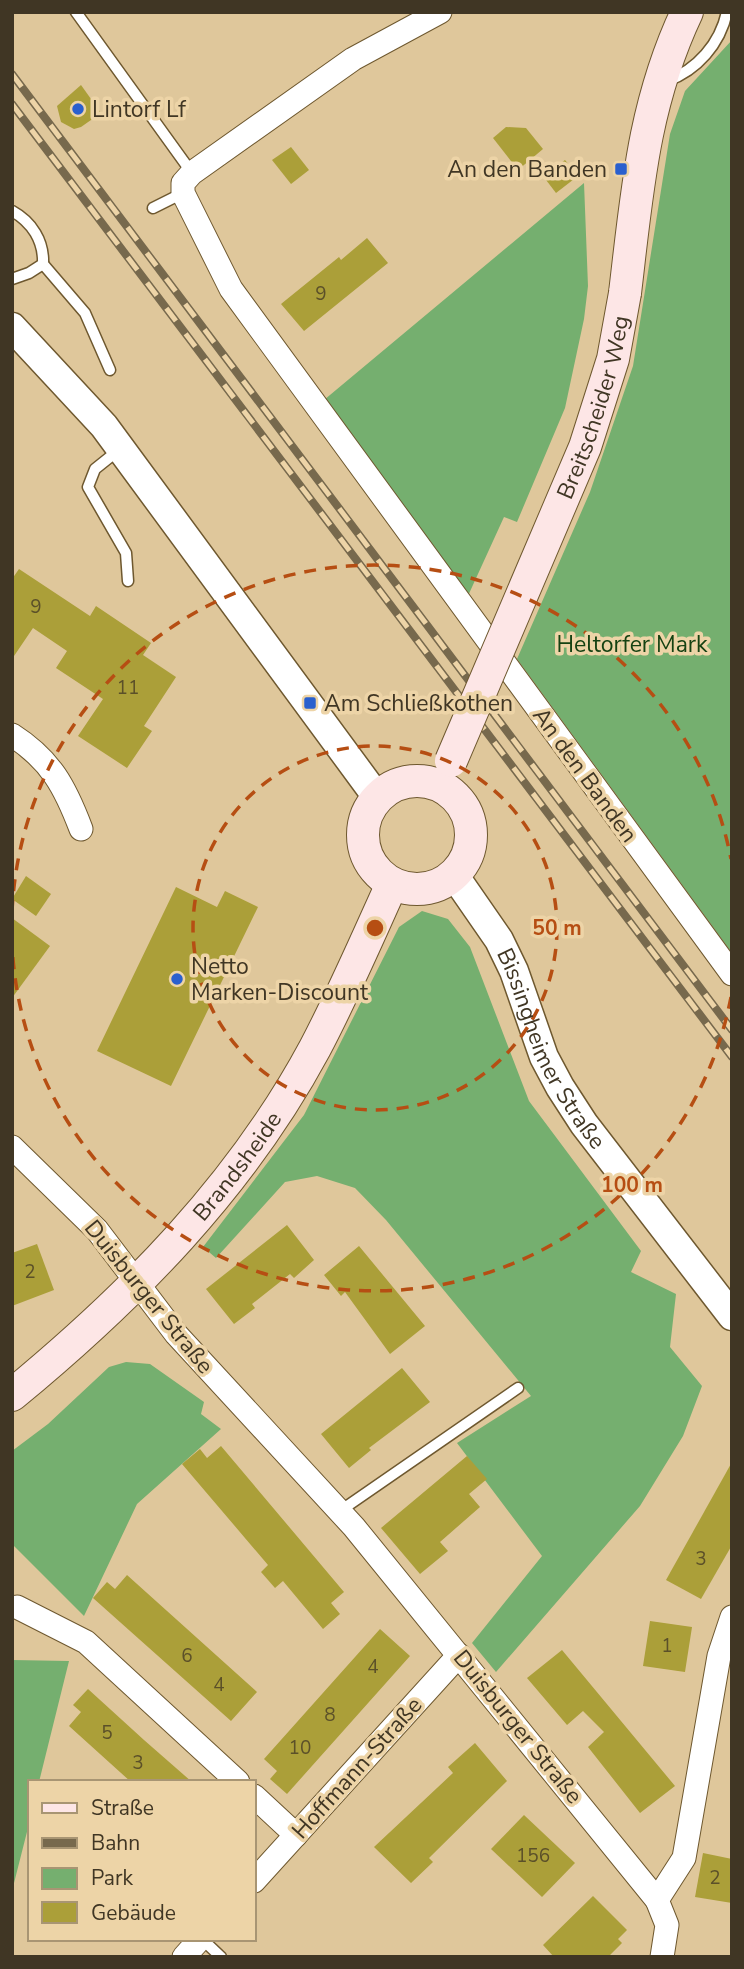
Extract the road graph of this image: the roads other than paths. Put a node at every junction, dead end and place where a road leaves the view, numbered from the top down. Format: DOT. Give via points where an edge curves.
graph roads {
  1 [pos="440,12"];
  2 [pos="687,12"];
  3 [pos="727,12"];
  4 [pos="76,13"];
  5 [pos="657,85"];
  6 [pos="187,183"];
  7 [pos="153,208"];
  8 [pos="12,211"];
  9 [pos="43,264"];
  10 [pos="12,279"];
  11 [pos="12,327"];
  12 [pos="110,370"];
  13 [pos="120,449"];
  14 [pos="128,582"];
  15 [pos="12,735"];
  16 [pos="446,773"];
  17 [pos="377,797"];
  18 [pos="81,829"];
  19 [pos="454,875"];
  20 [pos="392,884"];
  21 [pos="732,974"];
  22 [pos="12,1147"];
  23 [pos="137,1285"];
  24 [pos="732,1316"];
  25 [pos="518,1388"];
  26 [pos="12,1395"];
  27 [pos="340,1511"];
  28 [pos="17,1607"];
  29 [pos="732,1617"];
  30 [pos="459,1655"];
  31 [pos="236,1780"];
  32 [pos="256,1798"];
  33 [pos="296,1835"];
  34 [pos="256,1879"];
  35 [pos="657,1899"];
  36 [pos="199,1941"];
  37 [pos="203,1941"];
  38 [pos="184,1957"];
  39 [pos="221,1957"];
  40 [pos="662,1957"];
  1 -- 6 [label="street" via="353,60"];
  2 -- 5 [label="main road, Breitscheider Weg"];
  3 -- 5 [label="lane" via="705,56 687,74"];
  4 -- 6 [label="lane"];
  5 -- 16 [label="main road, Breitscheider Weg, bridge" via="638,170 613,359 585,447"];
  6 -- 7 [label="lane"];
  6 -- 21 [label="street, An den Banden" via="231,289"];
  8 -- 9 [label="lane" via="27,219 44,248"];
  9 -- 10 [label="lane"];
  9 -- 12 [label="lane" via="85,313"];
  11 -- 13 [label="street"];
  13 -- 14 [label="lane" via="95,469 88,487 126,553"];
  13 -- 17 [label="street"];
  15 -- 18 [label="street" via="36,751 65,787"];
  16 -- 17 [label="main road" via="407,782"];
  16 -- 19 [label="main road" via="469,817 472,838 467,858"];
  17 -- 20 [label="main road" via="367,812 363,845 373,868"];
  19 -- 20 [label="main road" via="425,889"];
  19 -- 24 [label="street, Bissingheimer Straße" via="499,940 560,1087"];
  20 -- 23 [label="main road, Brandsheide" via="315,1048 279,1108 243,1161"];
  22 -- 23 [label="street, Duisburger Straße" via="97,1230"];
  23 -- 26 [label="main road, Brandsheide"];
  23 -- 27 [label="street, Duisburger Straße" via="221,1384"];
  25 -- 27 [label="lane"];
  27 -- 30 [label="street, Duisburger Straße"];
  28 -- 31 [label="street" via="86,1643"];
  29 -- 35 [label="street" via="719,1656 684,1858"];
  30 -- 33 [label="street, Hoffmann-Straße"];
  30 -- 35 [label="street, Duisburger Straße"];
  32 -- 33 [label="street"];
  33 -- 34 [label="street, Hoffmann-Straße"];
  35 -- 40 [label="street, Duisburger Straße" via="667,1925"];
  36 -- 38 [label="street"];
  37 -- 39 [label="lane"];
}
